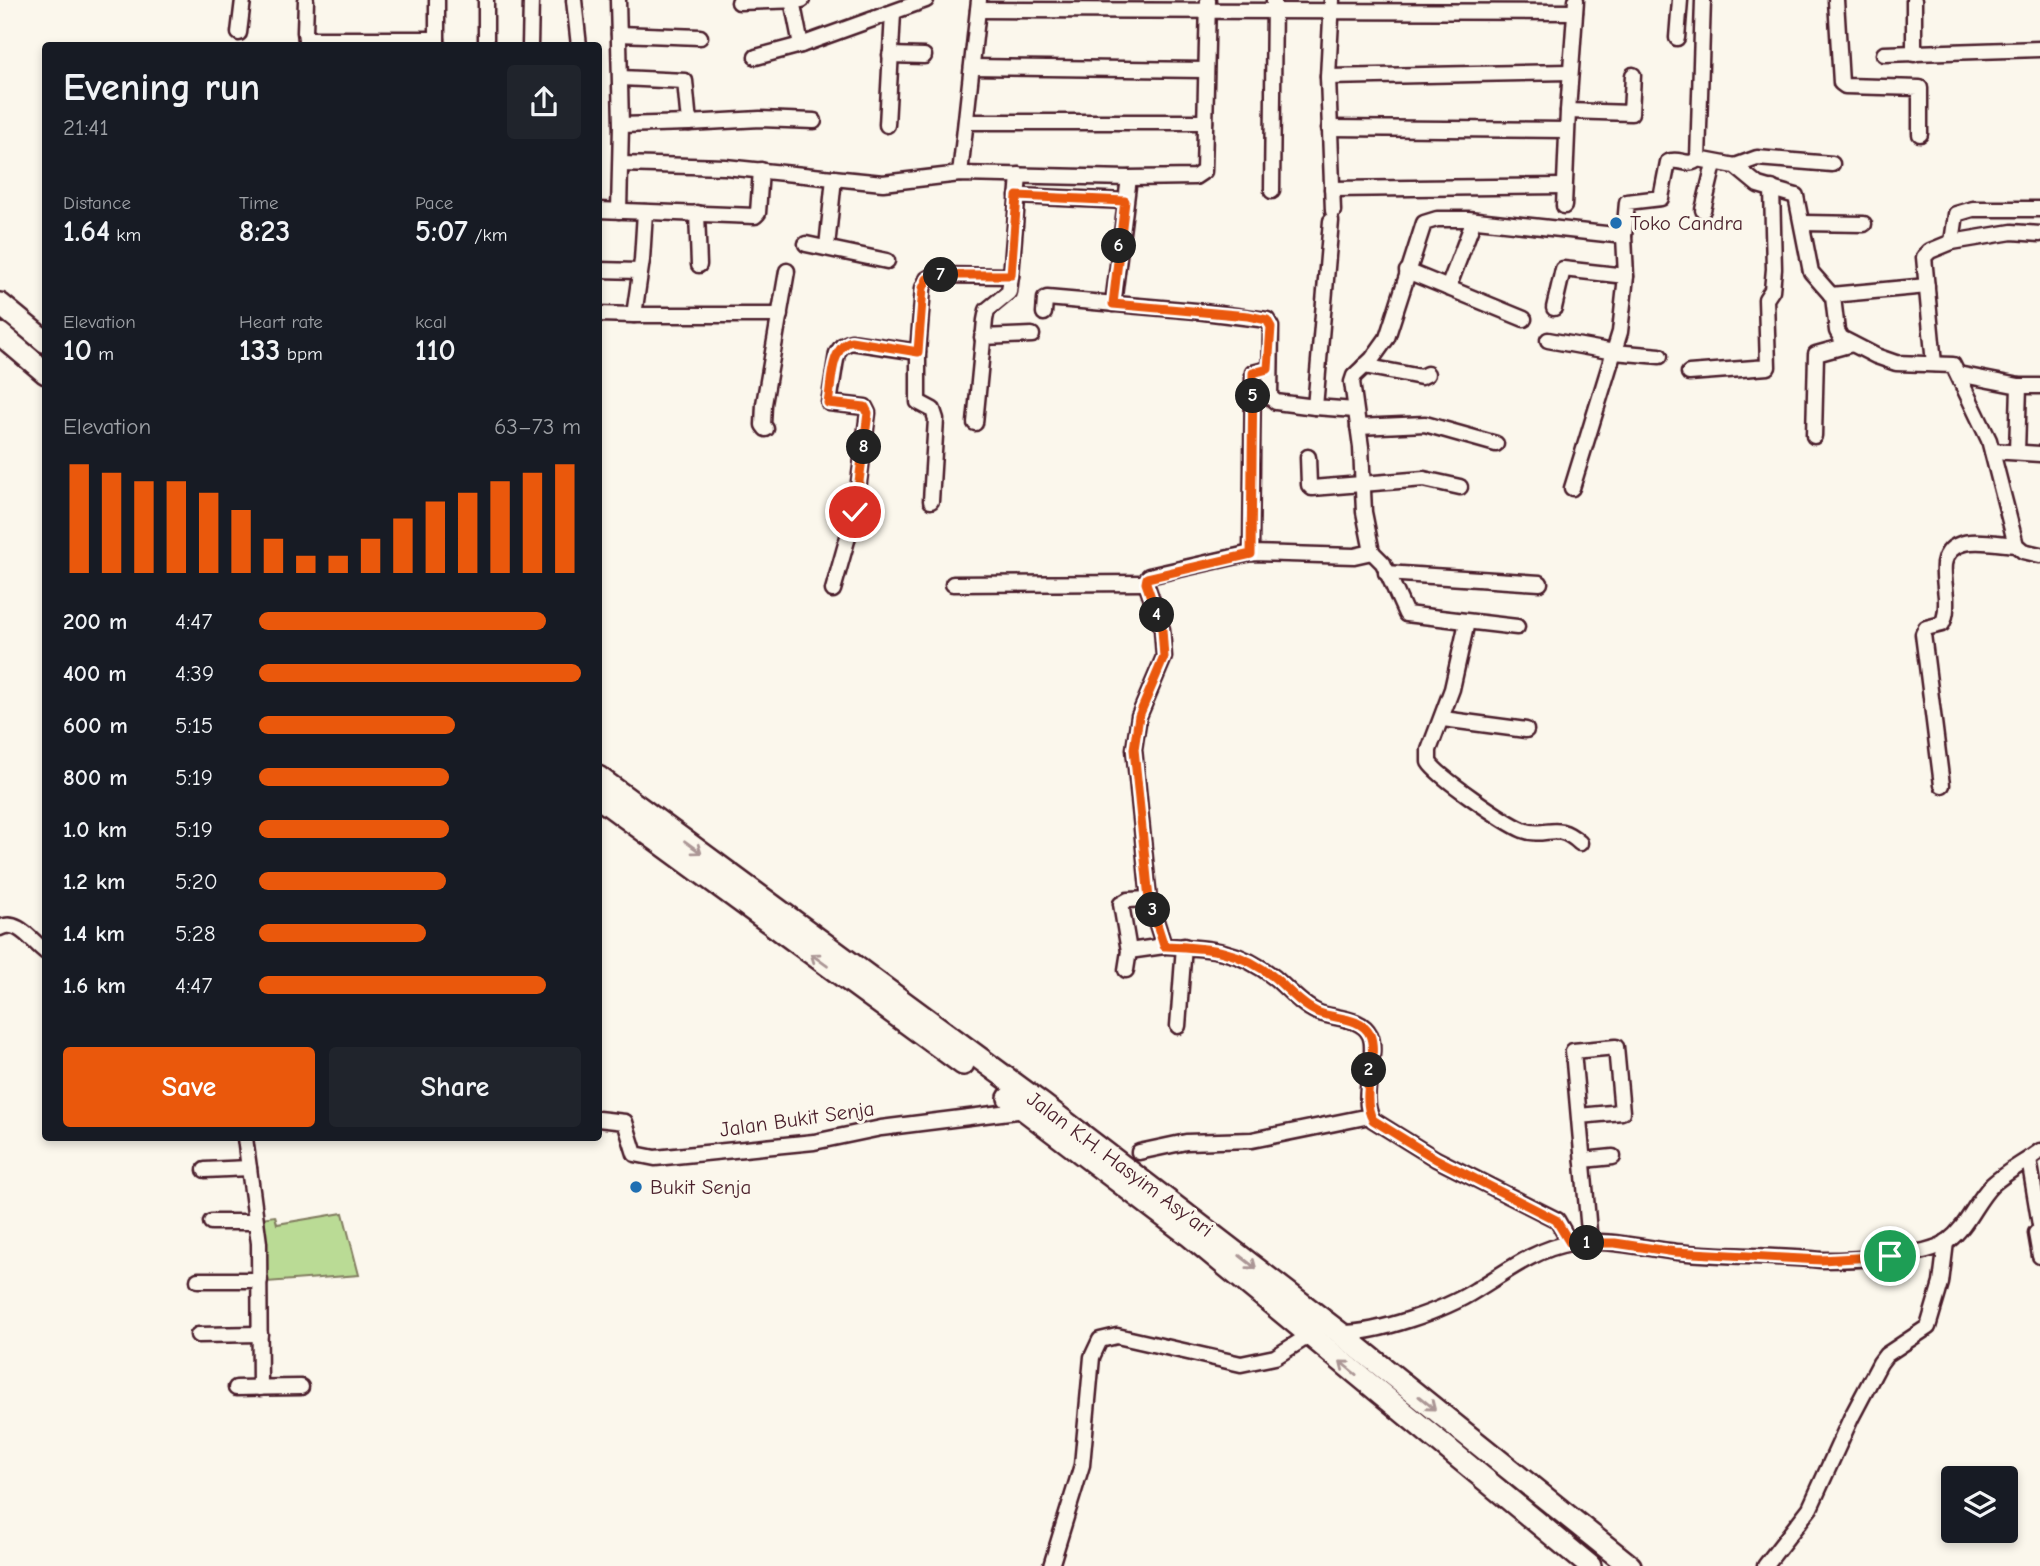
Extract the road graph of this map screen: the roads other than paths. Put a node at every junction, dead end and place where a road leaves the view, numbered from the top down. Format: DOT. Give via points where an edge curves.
graph roads {
  1 [pos="243,0"];
  2 [pos="306,0"];
  3 [pos="437,0"];
  4 [pos="486,0"];
  5 [pos="531,0"];
  6 [pos="574,0"];
  7 [pos="618,0"];
  8 [pos="792,0"];
  9 [pos="802,0"];
  10 [pos="926,0"];
  11 [pos="1680,0"];
  12 [pos="1703,0"];
  13 [pos="1836,0"];
  14 [pos="1914,0"];
  15 [pos="739,2"];
  16 [pos="979,5"];
  17 [pos="1207,5"];
  18 [pos="1274,5"];
  19 [pos="1332,6"];
  20 [pos="1576,6"];
  21 [pos="892,13"];
  22 [pos="239,33"];
  23 [pos="619,34"];
  24 [pos="700,37"];
  25 [pos="1677,38"];
  26 [pos="306,42"];
  27 [pos="438,42"];
  28 [pos="486,42"];
  29 [pos="530,42"];
  30 [pos="579,42"];
  31 [pos="801,45"];
  32 [pos="2040,49"];
  33 [pos="1884,54"];
  34 [pos="1914,54"];
  35 [pos="890,55"];
  36 [pos="924,56"];
  37 [pos="756,57"];
  38 [pos="972,67"];
  39 [pos="1204,70"];
  40 [pos="1570,72"];
  41 [pos="1633,75"];
  42 [pos="1328,77"];
  43 [pos="621,78"];
  44 [pos="1567,111"];
  45 [pos="814,121"];
  46 [pos="690,122"];
  47 [pos="966,122"];
  48 [pos="1205,122"];
  49 [pos="621,125"];
  50 [pos="887,125"];
  51 [pos="1329,128"];
  52 [pos="1566,130"];
  53 [pos="1920,134"];
  54 [pos="1698,159"];
  55 [pos="621,164"];
  56 [pos="1714,164"];
  57 [pos="1832,164"];
  58 [pos="1735,166"];
  59 [pos="761,170"];
  60 [pos="960,174"];
  61 [pos="1019,175"];
  62 [pos="834,178"];
  63 [pos="1129,178"];
  64 [pos="1564,186"];
  65 [pos="1772,188"];
  66 [pos="1332,189"];
  67 [pos="1272,191"];
  68 [pos="1017,196"];
  69 [pos="1125,201"];
  70 [pos="1564,206"];
  71 [pos="1703,209"];
  72 [pos="2040,209"];
  73 [pos="602,210"];
  74 [pos="619,211"];
  75 [pos="645,212"];
  76 [pos="697,213"];
  77 [pos="1474,220"];
  78 [pos="1802,223"];
  79 [pos="1864,224"];
  80 [pos="2040,234"];
  81 [pos="1624,236"];
  82 [pos="1952,242"];
  83 [pos="806,244"];
  84 [pos="827,247"];
  85 [pos="887,261"];
  86 [pos="699,265"];
  87 [pos="602,270"];
  88 [pos="639,271"];
  89 [pos="787,271"];
  90 [pos="1408,271"];
  91 [pos="1011,275"];
  92 [pos="1626,276"];
  93 [pos="1927,286"];
  94 [pos="1448,288"];
  95 [pos="1831,295"];
  96 [pos="0,304"];
  97 [pos="1113,304"];
  98 [pos="1554,308"];
  99 [pos="1044,313"];
  100 [pos="602,314"];
  101 [pos="634,315"];
  102 [pos="780,316"];
  103 [pos="1524,319"];
  104 [pos="0,334"];
  105 [pos="1032,335"];
  106 [pos="982,337"];
  107 [pos="42,339"];
  108 [pos="1548,340"];
  109 [pos="1852,344"];
  110 [pos="918,352"];
  111 [pos="1614,352"];
  112 [pos="1660,356"];
  113 [pos="1934,364"];
  114 [pos="1364,366"];
  115 [pos="1268,369"];
  116 [pos="42,370"];
  117 [pos="1689,373"];
  118 [pos="1427,374"];
  119 [pos="1958,374"];
  120 [pos="2019,386"];
  121 [pos="2040,386"];
  122 [pos="1315,407"];
  123 [pos="1355,410"];
  124 [pos="975,423"];
  125 [pos="1357,426"];
  126 [pos="766,429"];
  127 [pos="1814,436"];
  128 [pos="1496,444"];
  129 [pos="1992,451"];
  130 [pos="2017,452"];
  131 [pos="2040,454"];
  132 [pos="1308,457"];
  133 [pos="1362,482"];
  134 [pos="1460,487"];
  135 [pos="1572,488"];
  136 [pos="931,501"];
  137 [pos="2016,545"];
  138 [pos="1372,552"];
  139 [pos="1251,554"];
  140 [pos="2040,555"];
  141 [pos="1386,573"];
  142 [pos="1146,583"];
  143 [pos="1539,583"];
  144 [pos="954,584"];
  145 [pos="833,590"];
  146 [pos="1467,622"];
  147 [pos="1517,627"];
  148 [pos="1443,719"];
  149 [pos="1526,730"];
  150 [pos="602,781"];
  151 [pos="1942,785"];
  152 [pos="602,800"];
  153 [pos="1580,843"];
  154 [pos="1149,899"];
  155 [pos="0,928"];
  156 [pos="1164,946"];
  157 [pos="1184,946"];
  158 [pos="42,950"];
  159 [pos="1129,951"];
  160 [pos="1126,970"];
  161 [pos="1178,1026"];
  162 [pos="1025,1110"];
  163 [pos="1370,1116"];
  164 [pos="1579,1116"];
  165 [pos="602,1119"];
  166 [pos="245,1141"];
  167 [pos="1139,1152"];
  168 [pos="2035,1155"];
  169 [pos="1613,1157"];
  170 [pos="1583,1160"];
  171 [pos="249,1168"];
  172 [pos="205,1170"];
  173 [pos="211,1222"];
  174 [pos="256,1222"];
  175 [pos="2040,1225"];
  176 [pos="2040,1232"];
  177 [pos="1947,1242"];
  178 [pos="1570,1243"];
  179 [pos="1590,1243"];
  180 [pos="2040,1256"];
  181 [pos="198,1280"];
  182 [pos="260,1280"];
  183 [pos="1340,1333"];
  184 [pos="260,1334"];
  185 [pos="198,1335"];
  186 [pos="1311,1337"];
  187 [pos="301,1387"];
  188 [pos="236,1388"];
  189 [pos="260,1388"];
  190 [pos="1466,1434"];
  191 [pos="1538,1523"];
  192 [pos="1576,1523"];
  193 [pos="1051,1566"];
  194 [pos="1591,1566"];
  195 [pos="1611,1566"];
  196 [pos="1630,1566"];
  197 [pos="1765,1566"];
  1 -- 22 [label="street"];
  2 -- 26 [label="street"];
  3 -- 27 [label="street"];
  4 -- 28 [label="street"];
  5 -- 29 [label="street"];
  6 -- 30 [label="street"];
  7 -- 23 [label="street"];
  8 -- 9 [label="street"];
  8 -- 15 [label="street"];
  8 -- 31 [label="street"];
  10 -- 21 [label="street"];
  11 -- 25 [label="street"];
  12 -- 54 [label="street"];
  13 -- 53 [label="street" via="1841,83 1920,88"];
  14 -- 34 [label="street"];
  16 -- 17 [label="street"];
  16 -- 38 [label="street"];
  17 -- 18 [label="street"];
  17 -- 39 [label="street"];
  18 -- 19 [label="street"];
  18 -- 67 [label="street"];
  19 -- 20 [label="street"];
  19 -- 42 [label="street"];
  20 -- 40 [label="street"];
  21 -- 31 [label="street"];
  21 -- 35 [label="street"];
  23 -- 24 [label="street"];
  23 -- 43 [label="street"];
  26 -- 27 [label="street"];
  31 -- 37 [label="street"];
  32 -- 34 [label="street"];
  33 -- 34 [label="street"];
  35 -- 36 [label="street"];
  35 -- 50 [label="street"];
  38 -- 39 [label="street"];
  38 -- 47 [label="street"];
  39 -- 48 [label="street"];
  40 -- 42 [label="street"];
  40 -- 44 [label="street"];
  41 -- 44 [label="street" via="1631,113"];
  42 -- 51 [label="street"];
  43 -- 46 [label="street" via="685,81"];
  43 -- 49 [label="street"];
  44 -- 52 [label="street"];
  45 -- 46 [label="street"];
  46 -- 49 [label="street"];
  47 -- 48 [label="street"];
  47 -- 60 [label="street"];
  48 -- 63 [label="street" via="1204,171 1200,175"];
  49 -- 55 [label="street"];
  51 -- 52 [label="street"];
  51 -- 66 [label="street"];
  52 -- 64 [label="street"];
  54 -- 56 [label="street"];
  54 -- 81 [label="street" via="1668,162 1661,198 1627,202"];
  55 -- 59 [label="street"];
  55 -- 74 [label="street"];
  56 -- 58 [label="street"];
  56 -- 71 [label="street"];
  57 -- 58 [label="street" via="1757,158"];
  58 -- 65 [label="street" via="1758,185"];
  59 -- 62 [label="street"];
  59 -- 76 [label="street" via="758,213"];
  60 -- 61 [label="street"];
  60 -- 62 [label="street" via="896,183"];
  61 -- 63 [label="street"];
  61 -- 68 [label="street"];
  62 -- 84 [label="street"];
  63 -- 69 [label="street"];
  64 -- 66 [label="street"];
  64 -- 70 [label="street"];
  65 -- 78 [label="street" via="1796,196"];
  65 -- 117 [label="street" via="1774,269 1766,299 1768,367"];
  66 -- 122 [label="street"];
  68 -- 69 [label="street"];
  68 -- 91 [label="street"];
  69 -- 97 [label="street"];
  72 -- 82 [label="street" via="1962,211 1954,216"];
  73 -- 74 [label="street"];
  74 -- 75 [label="street"];
  75 -- 76 [label="street"];
  75 -- 88 [label="street"];
  76 -- 86 [label="street"];
  77 -- 81 [label="street"];
  77 -- 90 [label="street" via="1424,223"];
  77 -- 94 [label="street"];
  78 -- 79 [label="street"];
  78 -- 95 [label="street" via="1811,272"];
  80 -- 82 [label="street" via="2012,232"];
  81 -- 92 [label="street"];
  82 -- 93 [label="street" via="1924,257"];
  83 -- 84 [label="street"];
  84 -- 85 [label="street"];
  87 -- 88 [label="street"];
  88 -- 101 [label="street"];
  89 -- 102 [label="street"];
  90 -- 94 [label="street"];
  90 -- 114 [label="street" via="1387,338"];
  91 -- 106 [label="street" via="1009,292 987,310"];
  91 -- 110 [label="street" via="934,275 927,279"];
  92 -- 98 [label="street" via="1563,269"];
  92 -- 111 [label="street"];
  93 -- 95 [label="street"];
  93 -- 113 [label="street"];
  94 -- 103 [label="street"];
  95 -- 109 [label="street" via="1838,335"];
  96 -- 107 [label="highway"];
  97 -- 99 [label="street" via="1048,298"];
  97 -- 115 [label="street" via="1267,320 1271,327"];
  100 -- 101 [label="street"];
  101 -- 102 [label="street"];
  102 -- 126 [label="street" via="764,404"];
  104 -- 116 [label="highway"];
  105 -- 106 [label="street"];
  106 -- 124 [label="street"];
  108 -- 111 [label="street"];
  109 -- 113 [label="street" via="1896,363"];
  109 -- 127 [label="street" via="1816,354"];
  110 -- 136 [label="street" via="918,402 933,410 936,419"];
  110 -- 145 [label="street" via="851,341 837,353 828,403 865,407 868,413 855,512"];
  111 -- 112 [label="street"];
  111 -- 135 [label="street"];
  113 -- 119 [label="street" via="1950,364"];
  114 -- 118 [label="street" via="1421,377"];
  114 -- 123 [label="street" via="1353,379"];
  115 -- 122 [label="street" via="1273,401"];
  115 -- 139 [label="street" via="1253,373"];
  119 -- 120 [label="street"];
  119 -- 129 [label="street"];
  120 -- 121 [label="street"];
  120 -- 130 [label="street"];
  122 -- 123 [label="street"];
  123 -- 125 [label="street"];
  125 -- 128 [label="street" via="1425,424"];
  125 -- 133 [label="street"];
  129 -- 130 [label="street"];
  129 -- 137 [label="street"];
  130 -- 131 [label="street"];
  132 -- 133 [label="street" via="1310,487"];
  133 -- 134 [label="street" via="1424,479"];
  133 -- 138 [label="street"];
  137 -- 140 [label="street"];
  137 -- 151 [label="street" via="1967,542 1949,551 1944,564 1946,615 1942,624 1926,628 1923,634"];
  138 -- 139 [label="street" via="1354,556"];
  138 -- 141 [label="street"];
  139 -- 142 [label="street" via="1149,576"];
  141 -- 143 [label="street"];
  141 -- 146 [label="street" via="1406,614"];
  142 -- 144 [label="street"];
  142 -- 154 [label="street" via="1164,646 1159,673 1145,698 1134,737"];
  146 -- 147 [label="street"];
  146 -- 148 [label="street"];
  148 -- 149 [label="street"];
  148 -- 153 [label="street" via="1429,750 1432,767 1524,830 1566,831"];
  150 -- 183 [label="highway, Jalan K.H. Hasyim Asy'ari, one-way" via="1043,1105"];
  162 -- 152 [label="highway, Jalan K.H. Hasyim Asy'ari, one-way"];
  154 -- 156 [label="street"];
  154 -- 159 [label="street" via="1121,904"];
  155 -- 158 [label="street" via="15,926"];
  156 -- 157 [label="street"];
  156 -- 159 [label="street"];
  157 -- 161 [label="street"];
  157 -- 163 [label="street" via="1245,957 1316,1012 1344,1018 1368,1032"];
  159 -- 160 [label="street"];
  162 -- 165 [label="street, Jalan Bukit Senja" via="881,1128 814,1142 655,1158 635,1154 625,1122"];
  162 -- 186 [label="highway, Jalan K.H. Hasyim Asy'ari" via="1181,1229"];
  163 -- 167 [label="street" via="1252,1139 1186,1142"];
  163 -- 178 [label="street" via="1436,1159 1556,1220"];
  164 -- 164 [label="street" via="1573,1051 1616,1047 1622,1112"];
  164 -- 170 [label="street"];
  166 -- 171 [label="street"];
  168 -- 175 [label="street"];
  168 -- 177 [label="street" via="1990,1187"];
  169 -- 170 [label="street"];
  170 -- 179 [label="street"];
  171 -- 172 [label="street"];
  171 -- 174 [label="street"];
  173 -- 174 [label="street"];
  174 -- 182 [label="street"];
  176 -- 180 [label="street" via="2036,1233"];
  177 -- 179 [label="street" via="1914,1252 1844,1260 1686,1253"];
  177 -- 197 [label="street" via="1928,1327 1880,1363 1810,1508"];
  178 -- 179 [label="street"];
  178 -- 183 [label="street" via="1519,1262 1458,1300 1377,1329"];
  181 -- 182 [label="street"];
  182 -- 184 [label="street"];
  183 -- 190 [label="highway, Jalan K.H. Hasyim Asy'ari, one-way"];
  184 -- 185 [label="street"];
  184 -- 189 [label="street"];
  191 -- 186 [label="highway, Jalan K.H. Hasyim Asy'ari, one-way"];
  186 -- 193 [label="street" via="1275,1357 1241,1364 1117,1336 1100,1340 1092,1357 1078,1485"];
  187 -- 189 [label="street"];
  188 -- 189 [label="street"];
  190 -- 191 [label="highway" via="1472,1454 1549,1516 1548,1524"];
  190 -- 192 [label="highway, Jalan K.H. Hasyim Asy'ari"];
  191 -- 194 [label="highway, Jalan K.H. Hasyim Asy'ari"];
  192 -- 195 [label="highway" via="1566,1519 1562,1526"];
  192 -- 196 [label="highway, Jalan K.H. Hasyim Asy'ari"];
}
